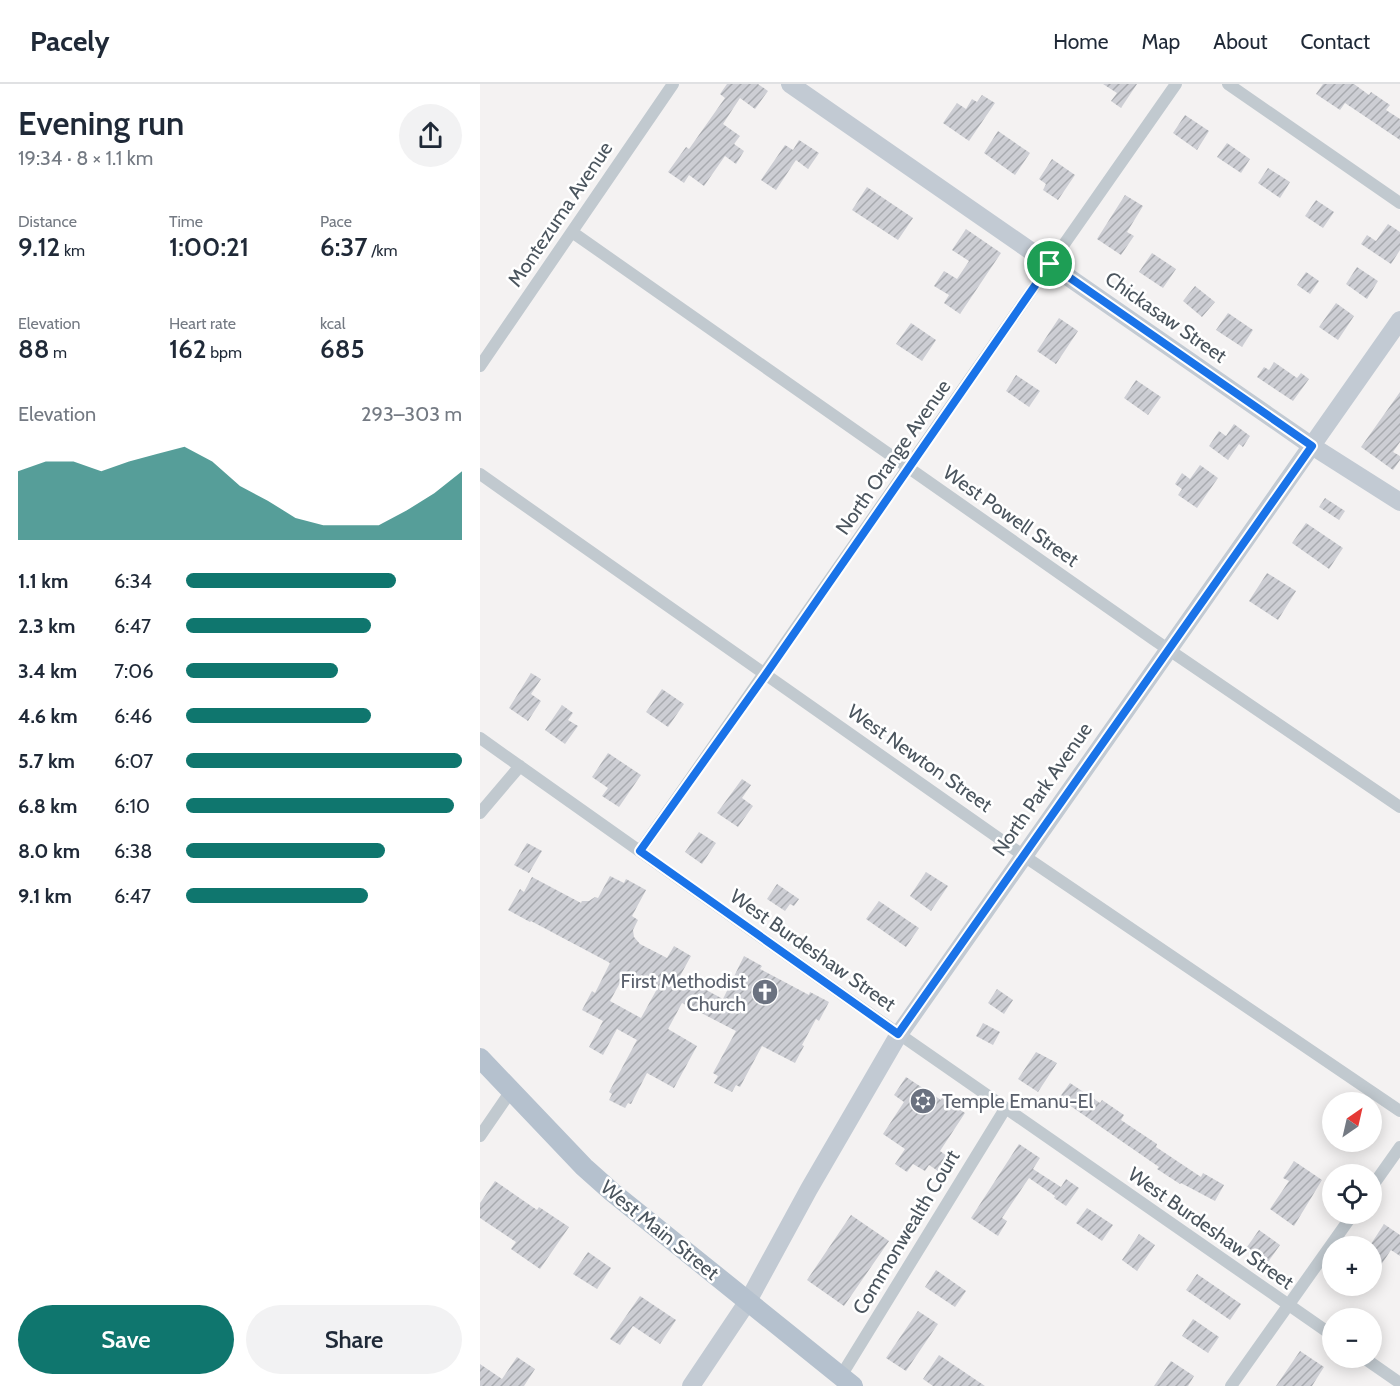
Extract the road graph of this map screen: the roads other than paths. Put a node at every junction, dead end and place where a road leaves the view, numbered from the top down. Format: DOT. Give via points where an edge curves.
graph roads {
  1 [pos="673,84"];
  2 [pos="790,84"];
  3 [pos="1176,84"];
  4 [pos="1228,84"];
  5 [pos="1400,203"];
  6 [pos="572,232"];
  7 [pos="1050,264"];
  8 [pos="1400,320"];
  9 [pos="482,357"];
  10 [pos="1312,446"];
  11 [pos="909,468"];
  12 [pos="480,474"];
  13 [pos="1400,502"];
  14 [pos="1167,649"];
  15 [pos="766,674"];
  16 [pos="480,738"];
  17 [pos="520,766"];
  18 [pos="1400,807"];
  19 [pos="480,813"];
  20 [pos="640,851"];
  21 [pos="1024,856"];
  22 [pos="898,1034"];
  23 [pos="480,1058"];
  24 [pos="511,1090"];
  25 [pos="1005,1108"];
  26 [pos="1400,1111"];
  27 [pos="480,1136"];
  28 [pos="1400,1147"];
  29 [pos="1382,1172"];
  30 [pos="1346,1224"];
  31 [pos="748,1302"];
  32 [pos="1288,1306"];
  33 [pos="1322,1328"];
  34 [pos="1378,1368"];
  35 [pos="847,1381"];
  36 [pos="1400,1383"];
  37 [pos="692,1386"];
  38 [pos="1231,1386"];
  1 -- 6 [label="street, Montezuma Avenue"];
  2 -- 7 [label="street, Chickasaw Street"];
  3 -- 7 [label="street, North Orange Avenue"];
  4 -- 5 [label="street"];
  6 -- 9 [label="street, Montezuma Avenue"];
  6 -- 11 [label="street, West Powell Street"];
  7 -- 10 [label="street, Chickasaw Street"];
  7 -- 11 [label="street, North Orange Avenue"];
  8 -- 10 [label="street, North Park Avenue"];
  10 -- 13 [label="street, Chickasaw Street"];
  10 -- 14 [label="street, North Park Avenue"];
  11 -- 14 [label="street, West Powell Street"];
  11 -- 15 [label="street, North Orange Avenue"];
  12 -- 15 [label="street, West Newton Street"];
  14 -- 18 [label="street, West Powell Street"];
  14 -- 21 [label="street, North Park Avenue"];
  15 -- 20 [label="street, North Orange Avenue"];
  15 -- 21 [label="street, West Newton Street"];
  16 -- 17 [label="street, West Burdeshaw Street"];
  17 -- 19 [label="street"];
  17 -- 20 [label="street, West Burdeshaw Street"];
  20 -- 22 [label="street, West Burdeshaw Street"];
  21 -- 22 [label="street, North Park Avenue"];
  21 -- 26 [label="street, West Newton Street"];
  22 -- 25 [label="street, West Burdeshaw Street"];
  22 -- 31 [label="street, North Park Avenue"];
  23 -- 24 [label="main road, West Main Street"];
  24 -- 27 [label="street"];
  24 -- 31 [label="main road, West Main Street" via="605,1186"];
  25 -- 32 [label="street, West Burdeshaw Street"];
  25 -- 35 [label="street, Commonwealth Court"];
  28 -- 29 [label="street"];
  30 -- 32 [label="street"];
  31 -- 35 [label="main road, West Main Street"];
  31 -- 37 [label="street, North Park Avenue"];
  32 -- 33 [label="street, West Burdeshaw Street"];
  32 -- 38 [label="street"];
  34 -- 36 [label="street"];
}
